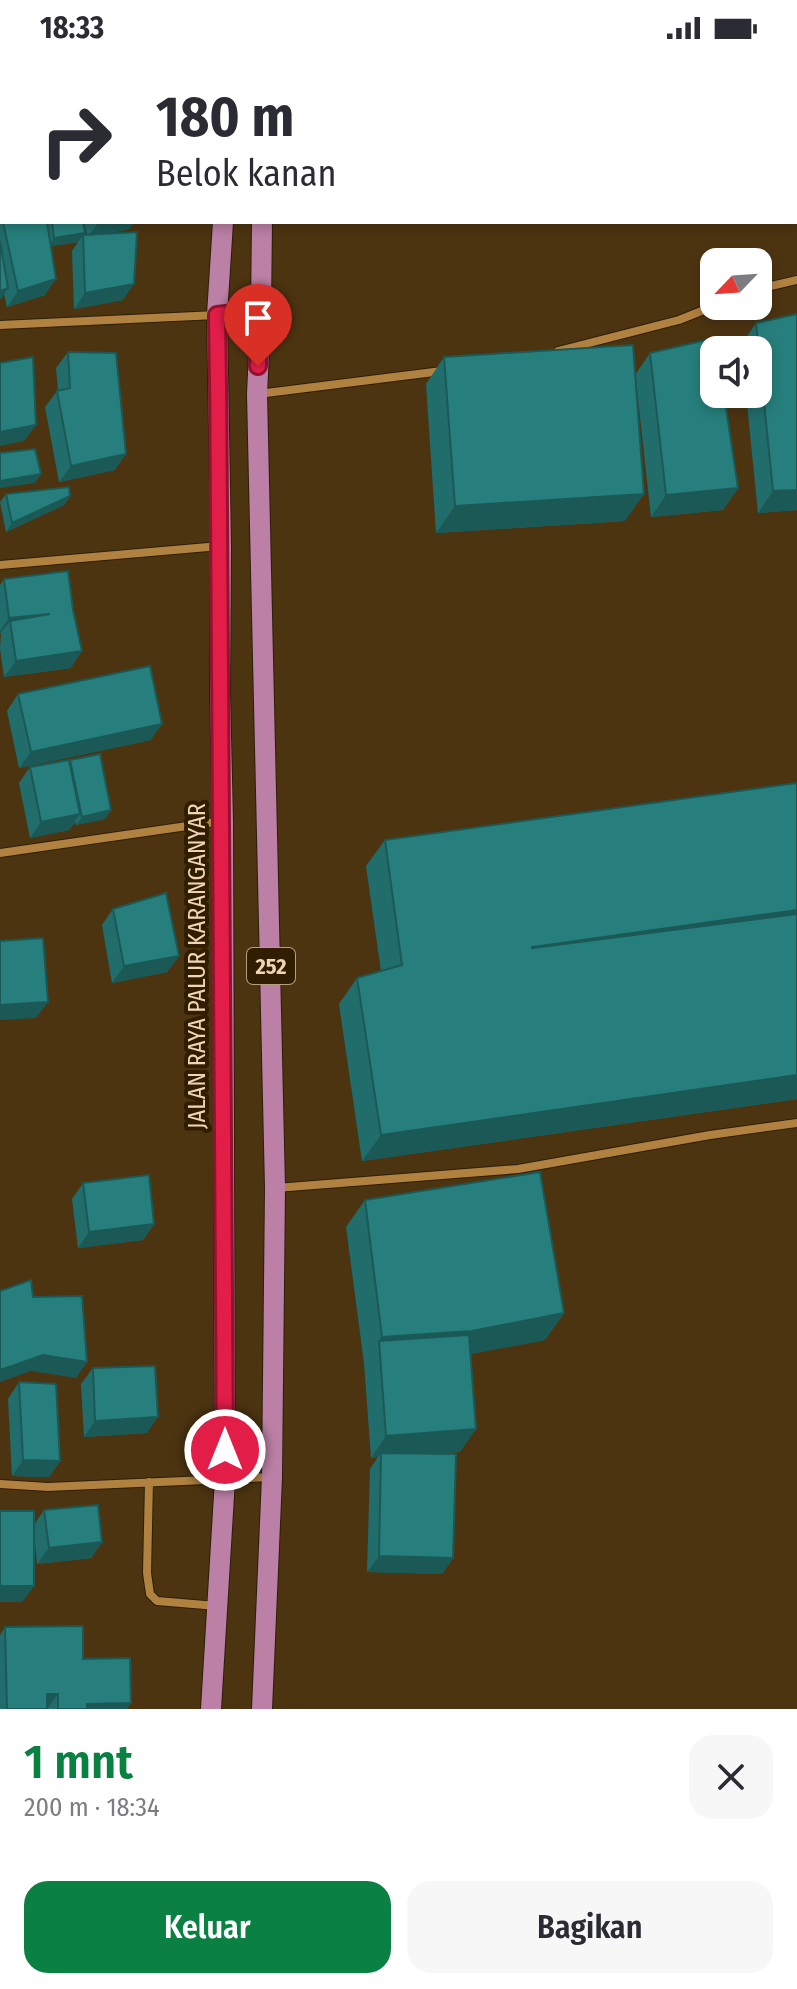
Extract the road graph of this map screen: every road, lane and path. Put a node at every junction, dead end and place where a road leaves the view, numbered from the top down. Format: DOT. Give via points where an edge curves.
graph roads {
  1 [pos="223,224"];
  2 [pos="262,224"];
  3 [pos="797,280"];
  4 [pos="772,286"];
  5 [pos="261,310"];
  6 [pos="700,312"];
  7 [pos="217,315"];
  8 [pos="0,325"];
  9 [pos="543,353"];
  10 [pos="449,370"];
  11 [pos="257,394"];
  12 [pos="221,546"];
  13 [pos="0,565"];
  14 [pos="223,821"];
  15 [pos="0,853"];
  16 [pos="797,1123"];
  17 [pos="275,1188"];
  18 [pos="272,1477"];
  19 [pos="225,1479"];
  20 [pos="149,1482"];
  21 [pos="0,1484"];
  22 [pos="218,1606"];
  23 [pos="211,1709"];
  24 [pos="262,1709"];
  1 -- 7 [label="main road, JALAN RAYA PALUR KARANGANYAR / 252"];
  2 -- 5 [label="main road, 252"];
  3 -- 4 [label="street"];
  5 -- 7 [label="street"];
  5 -- 11 [label="main road, 252"];
  6 -- 9 [label="street"];
  7 -- 8 [label="street"];
  7 -- 12 [label="main road, JALAN RAYA PALUR KARANGANYAR / 252"];
  10 -- 11 [label="street"];
  11 -- 17 [label="main road, 252"];
  12 -- 13 [label="street"];
  12 -- 14 [label="main road, JALAN RAYA PALUR KARANGANYAR / 252"];
  14 -- 15 [label="street"];
  14 -- 19 [label="main road, JALAN RAYA PALUR KARANGANYAR / 252"];
  16 -- 17 [label="street" via="518,1169"];
  17 -- 18 [label="main road, 252"];
  18 -- 19 [label="street"];
  18 -- 24 [label="main road, 252"];
  19 -- 20 [label="street"];
  19 -- 22 [label="main road, JALAN RAYA PALUR KARANGANYAR / 252"];
  20 -- 21 [label="street"];
  20 -- 22 [label="street" via="150,1594 157,1601"];
  22 -- 23 [label="main road, JALAN RAYA PALUR KARANGANYAR / 252"];
}
